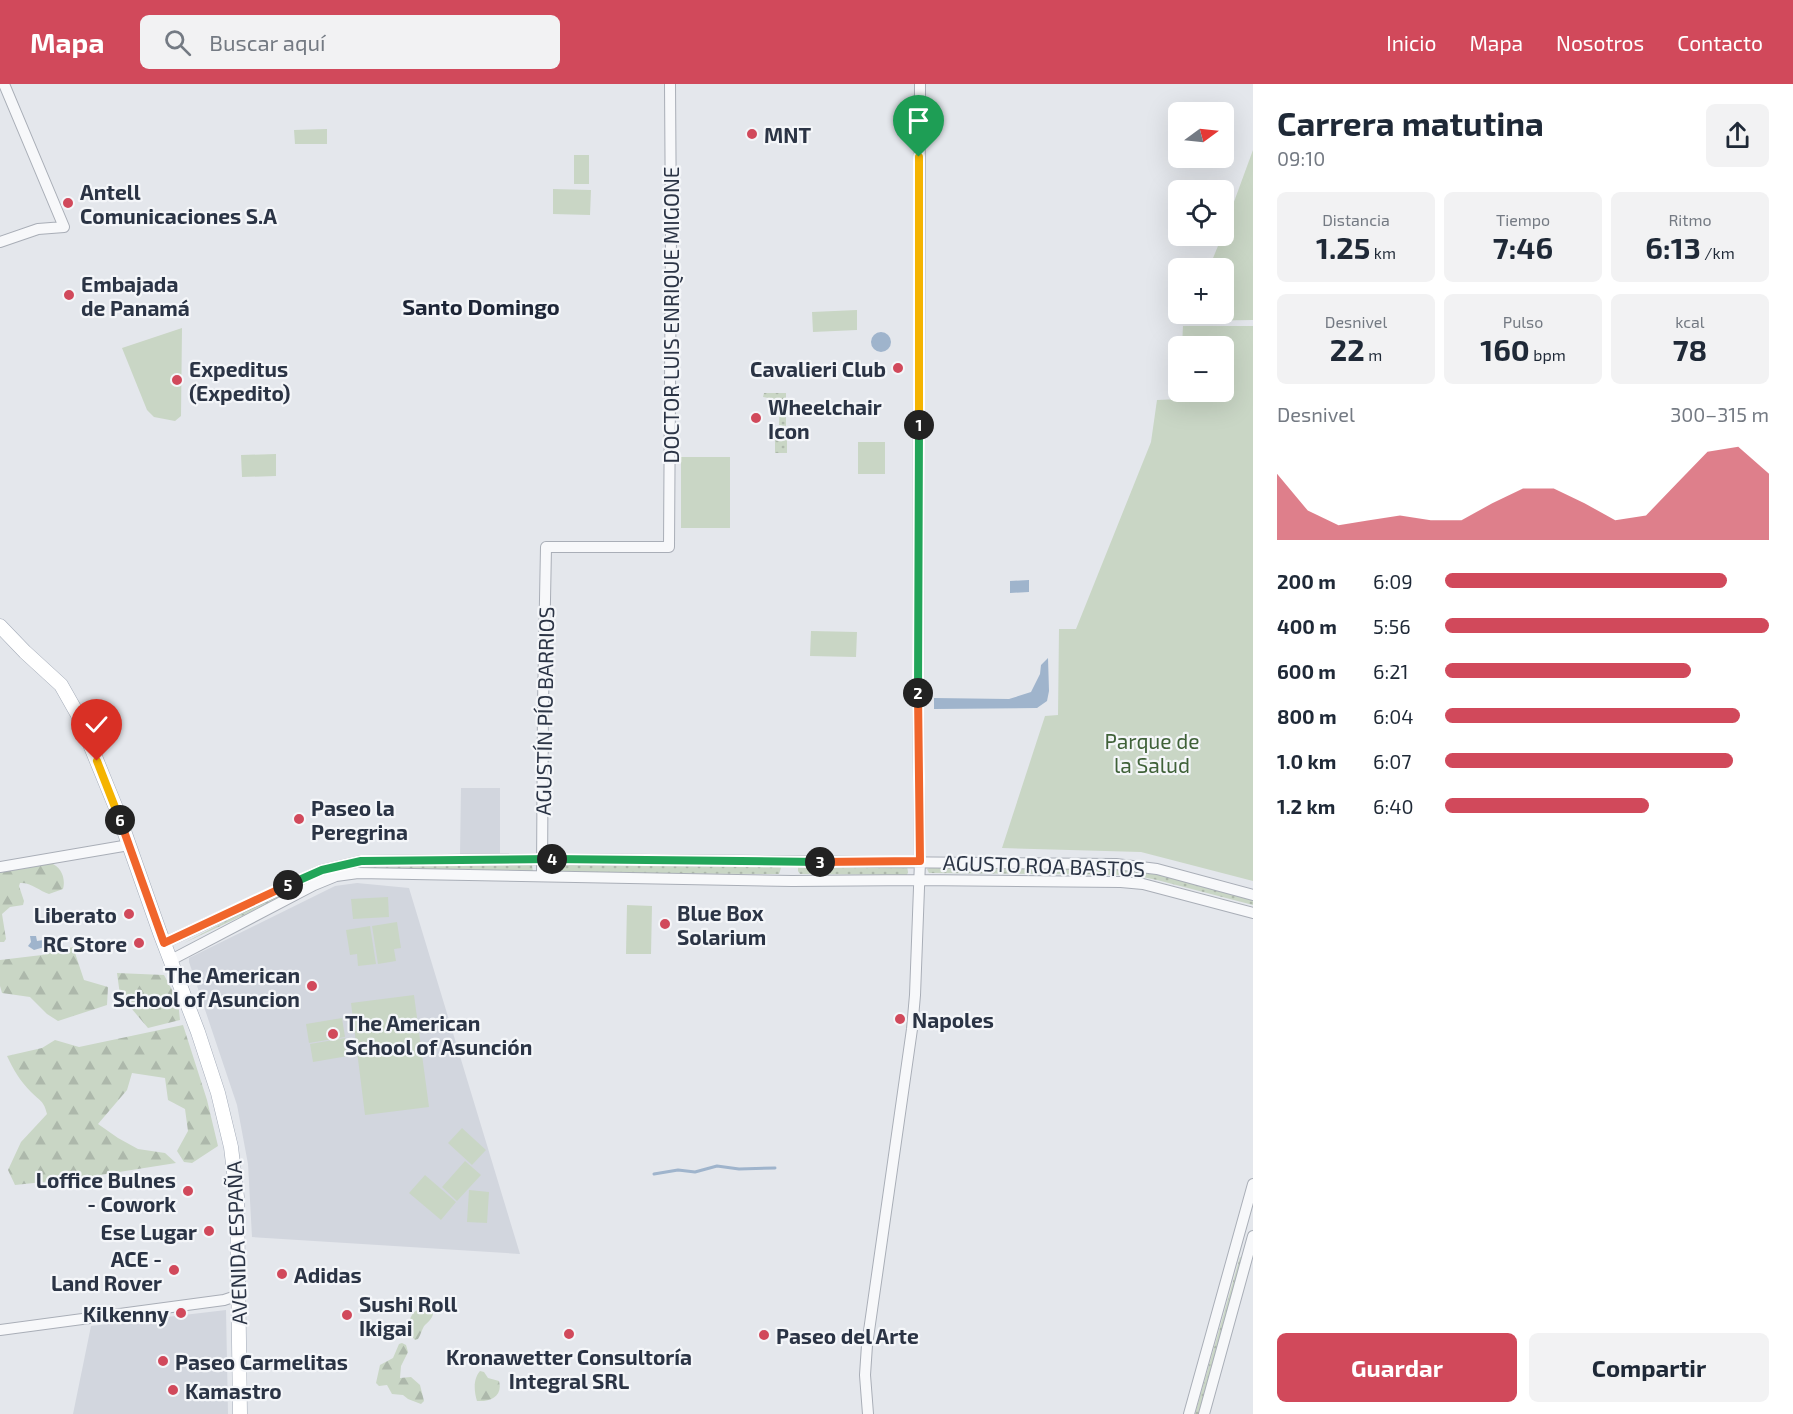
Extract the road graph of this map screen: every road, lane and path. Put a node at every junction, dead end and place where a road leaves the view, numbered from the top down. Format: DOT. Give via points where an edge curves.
graph roads {
  1 [pos="4,84"];
  2 [pos="670,84"];
  3 [pos="920,84"];
  4 [pos="0,242"];
  5 [pos="546,547"];
  6 [pos="0,626"];
  7 [pos="129,845"];
  8 [pos="542,859"];
  9 [pos="920,861"];
  10 [pos="0,867"];
  11 [pos="542,875"];
  12 [pos="919,879"];
  13 [pos="1253,895"];
  14 [pos="1253,913"];
  15 [pos="164,943"];
  16 [pos="171,960"];
  17 [pos="1253,1184"];
  18 [pos="1253,1236"];
  19 [pos="239,1295"];
  20 [pos="0,1330"];
  21 [pos="240,1414"];
  22 [pos="868,1414"];
  23 [pos="1189,1414"];
  24 [pos="1204,1414"];
  1 -- 4 [label="street" via="64,227 38,229"];
  2 -- 5 [label="street, DOCTOR LUIS ENRIQUE MIGONE" via="669,547"];
  3 -- 9 [label="street"];
  5 -- 8 [label="street, AGUSTÍN PÍO BARRIOS"];
  6 -- 7 [label="main road, AVENIDA ESPAÑA" via="68,696"];
  7 -- 10 [label="street"];
  7 -- 15 [label="main road, AVENIDA ESPAÑA"];
  8 -- 9 [label="street, AGUSTO ROA BASTOS"];
  8 -- 11 [label="street, AGUSTÍN PÍO BARRIOS"];
  8 -- 15 [label="street, AGUSTO ROA BASTOS" via="344,864 322,870"];
  9 -- 12 [label="street"];
  9 -- 13 [label="street, AGUSTO ROA BASTOS" via="1116,864 1158,869"];
  11 -- 12 [label="street, AGUSTO ROA BASTOS"];
  11 -- 16 [label="street, AGUSTO ROA BASTOS" via="336,876"];
  12 -- 14 [label="street, AGUSTO ROA BASTOS" via="1143,884"];
  12 -- 22 [label="street" via="912,1029 867,1344"];
  15 -- 16 [label="main road, AVENIDA ESPAÑA"];
  16 -- 19 [label="main road, AVENIDA ESPAÑA" via="218,1093 231,1147 237,1197"];
  17 -- 23 [label="street"];
  18 -- 24 [label="street"];
  19 -- 20 [label="street"];
  19 -- 21 [label="main road, AVENIDA ESPAÑA"];
}
